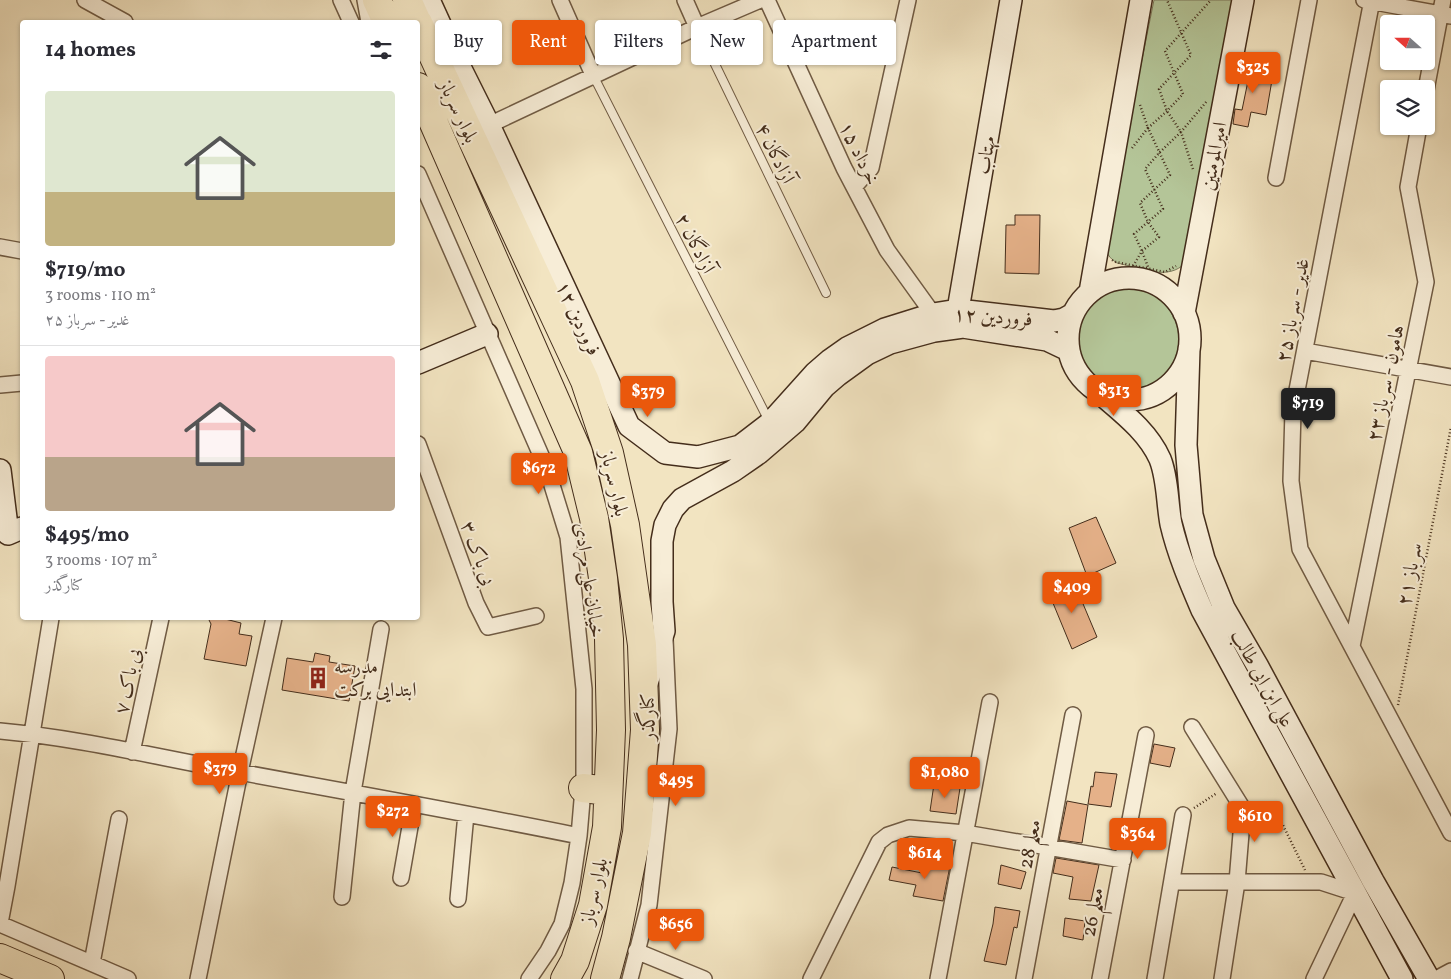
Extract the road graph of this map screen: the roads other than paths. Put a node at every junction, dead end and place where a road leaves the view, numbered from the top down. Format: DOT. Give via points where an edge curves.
graph roads {
  1 [pos="85,0"];
  2 [pos="341,0"];
  3 [pos="365,0"];
  4 [pos="377,0"];
  5 [pos="407,0"];
  6 [pos="430,0"];
  7 [pos="560,0"];
  8 [pos="685,0"];
  9 [pos="760,0"];
  10 [pos="768,0"];
  11 [pos="908,0"];
  12 [pos="1011,0"];
  13 [pos="1141,0"];
  14 [pos="1243,0"];
  15 [pos="1310,0"];
  16 [pos="1369,0"];
  17 [pos="1445,10"];
  18 [pos="120,20"];
  19 [pos="350,20"];
  20 [pos="369,20"];
  21 [pos="387,20"];
  22 [pos="416,20"];
  23 [pos="439,20"];
  24 [pos="694,20"];
  25 [pos="713,20"];
  26 [pos="420,28"];
  27 [pos="420,29"];
  28 [pos="691,30"];
  29 [pos="435,41"];
  30 [pos="459,65"];
  31 [pos="715,65"];
  32 [pos="594,77"];
  33 [pos="1428,80"];
  34 [pos="420,92"];
  35 [pos="490,125"];
  36 [pos="1418,135"];
  37 [pos="1276,178"];
  38 [pos="420,179"];
  39 [pos="854,187"];
  40 [pos="0,247"];
  41 [pos="20,251"];
  42 [pos="1090,292"];
  43 [pos="826,293"];
  44 [pos="958,310"];
  45 [pos="1184,313"];
  46 [pos="1073,314"];
  47 [pos="934,322"];
  48 [pos="487,334"];
  49 [pos="1068,350"];
  50 [pos="1189,350"];
  51 [pos="1305,351"];
  52 [pos="420,362"];
  53 [pos="1408,370"];
  54 [pos="1451,377"];
  55 [pos="20,383"];
  56 [pos="0,385"];
  57 [pos="1101,394"];
  58 [pos="770,423"];
  59 [pos="420,450"];
  60 [pos="0,470"];
  61 [pos="2,506"];
  62 [pos="10,536"];
  63 [pos="536,616"];
  64 [pos="51,620"];
  65 [pos="161,620"];
  66 [pos="274,620"];
  67 [pos="381,629"];
  68 [pos="664,631"];
  69 [pos="1352,646"];
  70 [pos="644,692"];
  71 [pos="990,702"];
  72 [pos="1073,716"];
  73 [pos="1192,727"];
  74 [pos="0,731"];
  75 [pos="32,734"];
  76 [pos="1146,735"];
  77 [pos="132,752"];
  78 [pos="240,772"];
  79 [pos="596,789"];
  80 [pos="353,792"];
  81 [pos="414,804"];
  82 [pos="466,814"];
  83 [pos="1183,815"];
  84 [pos="119,819"];
  85 [pos="638,833"];
  86 [pos="965,833"];
  87 [pos="1451,834"];
  88 [pos="579,836"];
  89 [pos="1048,847"];
  90 [pos="656,857"];
  91 [pos="1123,860"];
  92 [pos="401,878"];
  93 [pos="1373,881"];
  94 [pos="1172,882"];
  95 [pos="1237,882"];
  96 [pos="4,885"];
  97 [pos="1355,893"];
  98 [pos="342,896"];
  99 [pos="458,899"];
  100 [pos="0,923"];
  101 [pos="636,951"];
  102 [pos="0,958"];
  103 [pos="92,963"];
  104 [pos="1451,971"];
  105 [pos="50,979"];
  106 [pos="128,979"];
  107 [pos="198,979"];
  108 [pos="529,979"];
  109 [pos="565,979"];
  110 [pos="605,979"];
  111 [pos="630,979"];
  112 [pos="704,979"];
  113 [pos="810,979"];
  114 [pos="938,979"];
  115 [pos="1024,979"];
  116 [pos="1100,979"];
  117 [pos="1155,979"];
  118 [pos="1222,979"];
  119 [pos="1314,979"];
  120 [pos="1402,979"];
  121 [pos="1429,979"];
  122 [pos="1436,979"];
  1 -- 18 [label="street"];
  2 -- 19 [label="street"];
  3 -- 20 [label="street"];
  4 -- 21 [label="highway"];
  5 -- 22 [label="highway, بلوار سرباز"];
  6 -- 23 [label="street, ۱۲ فروردین"];
  7 -- 32 [label="street"];
  8 -- 24 [label="street"];
  9 -- 25 [label="street"];
  10 -- 39 [label="street, ۱۵ خرداد"];
  11 -- 39 [label="street" via="871,168"];
  12 -- 44 [label="street, مهتاب"];
  13 -- 42 [label="street"];
  14 -- 45 [label="street, امیرالمومنین"];
  15 -- 37 [label="street"];
  16 -- 17 [label="street"];
  16 -- 51 [label="street, غدیر - سرباز ۲۵"];
  17 -- 33 [label="street"];
  26 -- 29 [label="street"];
  27 -- 70 [label="highway, بلوار سرباز" via="585,381 609,452 625,525 642,644"];
  28 -- 32 [label="street"];
  30 -- 35 [label="street, ۱۲ فروردین"];
  31 -- 43 [label="lane, آزادگان ۴"];
  32 -- 35 [label="street"];
  32 -- 58 [label="lane, آزادگان ۲"];
  34 -- 79 [label="highway, بلوار سرباز" via="578,452 594,518 608,630 611,730"];
  35 -- 58 [label="street, ۱۲ فروردین" via="629,426 665,453 698,457 740,446"];
  36 -- 53 [label="street, هامون - سرباز ۲۳" via="1408,187 1426,282"];
  38 -- 48 [label="street, خیابان علی مرادی"];
  39 -- 47 [label="street, ۱۵ خرداد" via="887,250"];
  40 -- 41 [label="street"];
  42 -- 45 [label="street" via="1107,282 1140,279 1166,290"];
  42 -- 46 [label="street"];
  44 -- 46 [label="street, ۱۲ فروردین" via="1054,320"];
  44 -- 47 [label="street, ۱۲ فروردین"];
  45 -- 50 [label="street" via="1189,331"];
  46 -- 49 [label="street"];
  47 -- 49 [label="street, ۱۲ فروردین" via="1047,340"];
  47 -- 58 [label="street, ۱۲ فروردین" via="885,329 846,348 816,373"];
  47 -- 68 [label="street, ۱۲ فروردین" via="854,363 824,387 795,422 759,453 682,499 673,509 662,541"];
  48 -- 52 [label="street"];
  48 -- 79 [label="street, خیابان علی مرادی" via="547,469 568,538"];
  49 -- 57 [label="street" via="1074,368"];
  50 -- 57 [label="street" via="1183,368 1172,383 1156,394 1138,400 1119,400"];
  50 -- 93 [label="street, علی ابن ابی طالب" via="1186,445 1192,515 1204,559 1224,608"];
  51 -- 53 [label="street"];
  51 -- 69 [label="street, غدیر - سرباز ۲۵" via="1293,411 1290,481 1300,549"];
  53 -- 54 [label="street"];
  53 -- 69 [label="street, هامون - سرباز ۲۳"];
  55 -- 56 [label="street"];
  57 -- 97 [label="street, علی ابن ابی طالب" via="1138,427 1160,460 1172,524 1185,570 1202,610"];
  59 -- 63 [label="street, بی باک ۳" via="476,604 488,627"];
  60 -- 61 [label="street"];
  61 -- 62 [label="street"];
  64 -- 75 [label="street"];
  65 -- 77 [label="street, بی باک ۷"];
  66 -- 78 [label="street"];
  67 -- 80 [label="street"];
  68 -- 70 [label="street, ۱۲ فروردین"];
  68 -- 90 [label="street, کنارگذر" via="669,729"];
  69 -- 87 [label="street, غدیر - سرباز ۲۵"];
  70 -- 85 [label="highway, بلوار سرباز" via="645,730"];
  71 -- 86 [label="street"];
  72 -- 89 [label="street, معلم 28"];
  73 -- 95 [label="street" via="1243,809"];
  74 -- 75 [label="street"];
  75 -- 77 [label="street"];
  75 -- 96 [label="street"];
  76 -- 91 [label="street, معلم 26"];
  77 -- 78 [label="street"];
  78 -- 80 [label="street"];
  78 -- 107 [label="street"];
  79 -- 88 [label="street, خیابان علی مرادی"];
  79 -- 109 [label="highway, بلوار سرباز" via="607,827 593,905 575,961"];
  80 -- 81 [label="street"];
  80 -- 98 [label="street"];
  81 -- 82 [label="street"];
  81 -- 92 [label="street"];
  82 -- 88 [label="street"];
  82 -- 99 [label="street"];
  83 -- 94 [label="street"];
  84 -- 103 [label="street"];
  85 -- 90 [label="highway"];
  85 -- 110 [label="highway, بلوار سرباز"];
  86 -- 89 [label="street"];
  86 -- 113 [label="street" via="909,828 888,835 879,842"];
  86 -- 114 [label="street"];
  88 -- 108 [label="street, خیابان علی مرادی" via="562,924"];
  89 -- 91 [label="street"];
  89 -- 115 [label="street, معلم 28"];
  90 -- 101 [label="street, کنارگذر" via="649,905"];
  91 -- 116 [label="street, معلم 26"];
  93 -- 97 [label="street"];
  93 -- 121 [label="street, علی ابن ابی طالب"];
  94 -- 95 [label="street"];
  94 -- 117 [label="street"];
  95 -- 97 [label="street" via="1322,882"];
  95 -- 118 [label="street"];
  96 -- 100 [label="street"];
  97 -- 119 [label="street"];
  97 -- 120 [label="street, علی ابن ابی طالب"];
  100 -- 103 [label="street"];
  101 -- 111 [label="street, کنارگذر"];
  101 -- 112 [label="street"];
  102 -- 105 [label="highway"];
  103 -- 106 [label="street"];
  104 -- 122 [label="street"];
}
